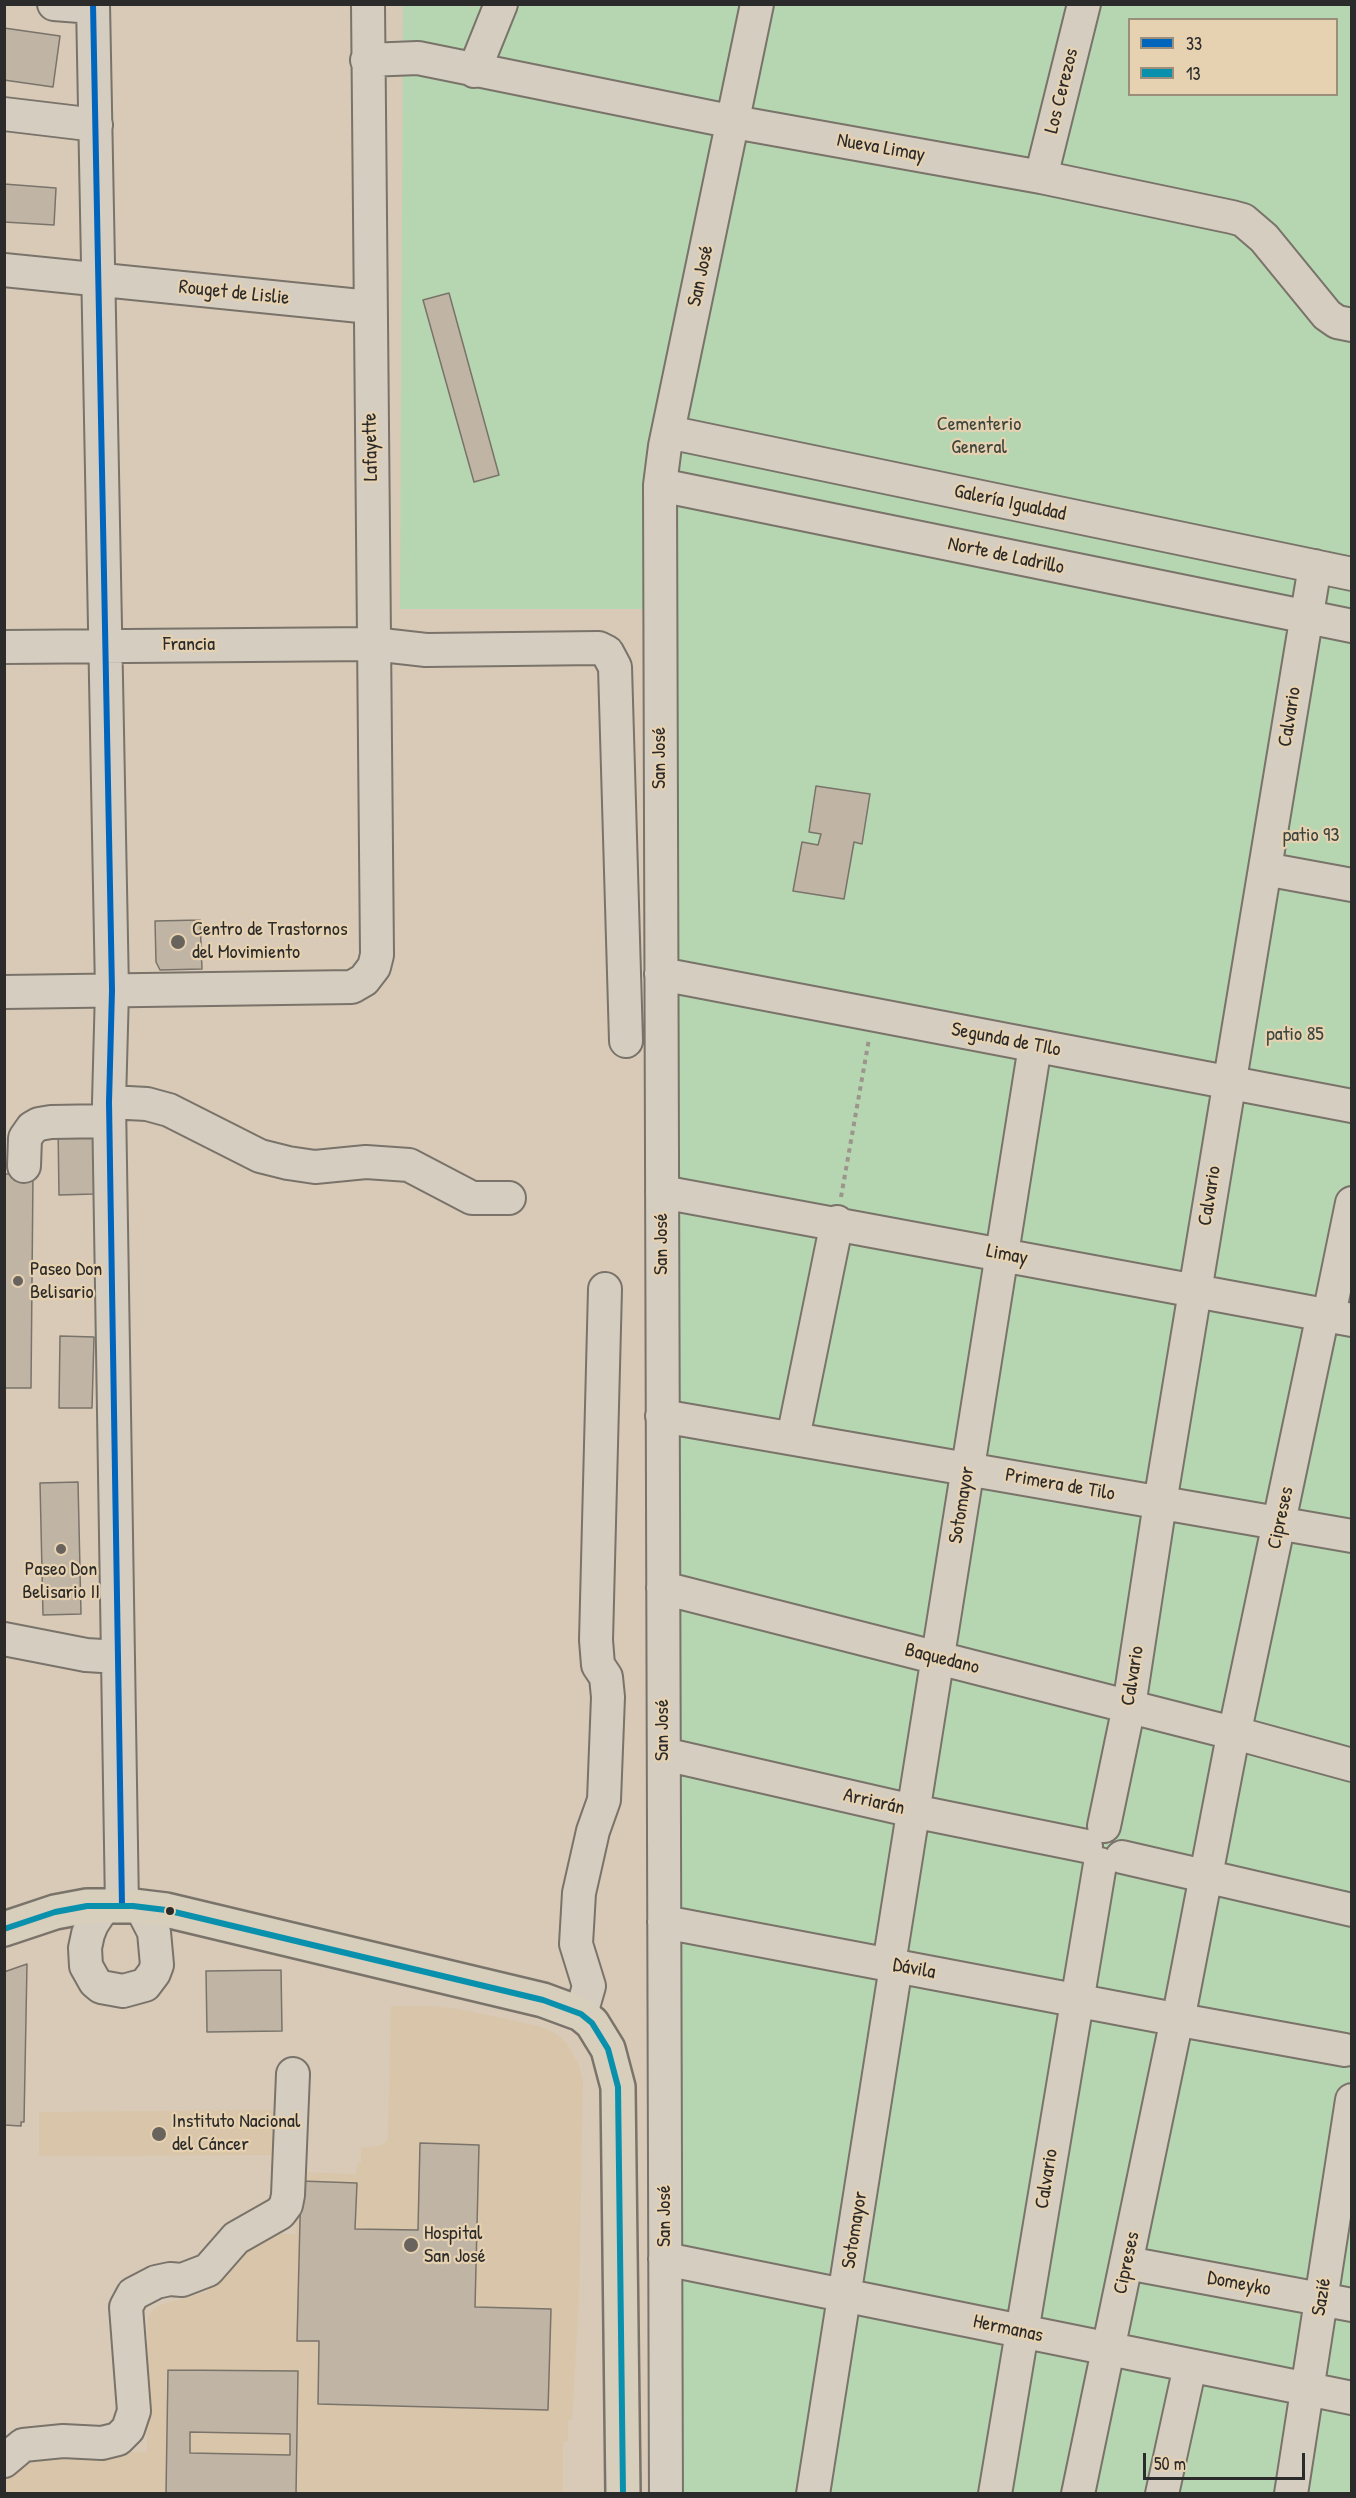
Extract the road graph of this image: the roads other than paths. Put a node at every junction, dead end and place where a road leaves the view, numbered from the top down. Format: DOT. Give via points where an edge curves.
graph roads {
  1 [pos="54,4"];
  2 [pos="368,4"];
  3 [pos="501,4"];
  4 [pos="1084,4"];
  5 [pos="93,6"];
  6 [pos="759,6"];
  7 [pos="367,60"];
  8 [pos="474,71"];
  9 [pos="4,114"];
  10 [pos="734,122"];
  11 [pos="96,125"];
  12 [pos="1041,177"];
  13 [pos="4,270"];
  14 [pos="98,278"];
  15 [pos="370,307"];
  16 [pos="1352,325"];
  17 [pos="668,432"];
  18 [pos="660,485"];
  19 [pos="1315,566"];
  20 [pos="1352,574"];
  21 [pos="1306,617"];
  22 [pos="1352,626"];
  23 [pos="373,644"];
  24 [pos="105,645"];
  25 [pos="4,647"];
  26 [pos="1265,869"];
  27 [pos="1352,885"];
  28 [pos="661,974"];
  29 [pos="112,990"];
  30 [pos="4,992"];
  31 [pos="626,1041"];
  32 [pos="1035,1046"];
  33 [pos="1229,1083"];
  34 [pos="1352,1106"];
  35 [pos="109,1112"];
  36 [pos="24,1166"];
  37 [pos="662,1192"];
  38 [pos="509,1198"];
  39 [pos="1352,1203"];
  40 [pos="837,1222"];
  41 [pos="1002,1254"];
  42 [pos="605,1289"];
  43 [pos="1195,1290"];
  44 [pos="1334,1316"];
  45 [pos="662,1416"];
  46 [pos="793,1438"];
  47 [pos="968,1469"];
  48 [pos="1160,1503"];
  49 [pos="1280,1524"];
  50 [pos="1352,1536"];
  51 [pos="663,1588"];
  52 [pos="4,1639"];
  53 [pos="118,1657"];
  54 [pos="937,1657"];
  55 [pos="1128,1706"];
  56 [pos="1234,1733"];
  57 [pos="664,1754"];
  58 [pos="1352,1765"];
  59 [pos="913,1810"];
  60 [pos="1103,1848"];
  61 [pos="1206,1876"];
  62 [pos="122,1906"];
  63 [pos="1352,1910"];
  64 [pos="664,1922"];
  65 [pos="4,1929"];
  66 [pos="892,1965"];
  67 [pos="1077,2000"];
  68 [pos="581,2014"];
  69 [pos="1178,2019"];
  70 [pos="1349,2051"];
  71 [pos="293,2074"];
  72 [pos="1352,2100"];
  73 [pos="665,2259"];
  74 [pos="1127,2263"];
  75 [pos="844,2295"];
  76 [pos="1337,2302"];
  77 [pos="1022,2332"];
  78 [pos="1109,2349"];
  79 [pos="1190,2366"];
  80 [pos="1307,2390"];
  81 [pos="1352,2398"];
  82 [pos="4,2461"];
  83 [pos="623,2493"];
  84 [pos="666,2493"];
  85 [pos="813,2493"];
  86 [pos="995,2493"];
  87 [pos="1078,2493"];
  88 [pos="1162,2493"];
  89 [pos="1291,2493"];
  1 -- 5 [label="street"];
  2 -- 7 [label="street, Lafayette"];
  3 -- 8 [label="street"];
  4 -- 12 [label="street, Los Cerezos"];
  5 -- 11 [label="street"];
  6 -- 10 [label="street, San José"];
  7 -- 8 [label="street, Nueva Limay" via="418,58"];
  7 -- 15 [label="street, Lafayette"];
  8 -- 10 [label="street, Nueva Limay"];
  9 -- 11 [label="street"];
  10 -- 12 [label="street, Nueva Limay"];
  10 -- 17 [label="street, San José"];
  11 -- 14 [label="street"];
  12 -- 16 [label="street, Nueva Limay" via="1243,220 1264,238 1327,315"];
  13 -- 14 [label="street, Rouget de Lislie"];
  14 -- 15 [label="street, Rouget de Lislie"];
  14 -- 24 [label="street"];
  15 -- 23 [label="street, Lafayette"];
  17 -- 18 [label="street, San José"];
  17 -- 19 [label="street, Galería Igualdad"];
  18 -- 21 [label="street, Norte de Ladrillo"];
  18 -- 28 [label="street, San José"];
  19 -- 20 [label="street, Galería Igualdad"];
  19 -- 21 [label="street, Calvario"];
  21 -- 22 [label="street, Norte de Ladrillo"];
  21 -- 26 [label="street, Calvario"];
  23 -- 24 [label="street, Francia"];
  23 -- 29 [label="street, Lafayette" via="374,967 352,987"];
  23 -- 31 [label="street, Francia" via="426,650 599,648 612,658"];
  24 -- 25 [label="street, Francia"];
  24 -- 29 [label="street"];
  26 -- 27 [label="street"];
  26 -- 33 [label="street, Calvario"];
  28 -- 32 [label="street, Segunda de TIlo"];
  28 -- 37 [label="street, San José"];
  29 -- 30 [label="street, Lafayette"];
  29 -- 35 [label="street"];
  32 -- 33 [label="street, Segunda de TIlo"];
  32 -- 41 [label="street, Sotomayor"];
  33 -- 34 [label="street, Segunda de TIlo"];
  33 -- 43 [label="street, Calvario"];
  35 -- 36 [label="street" via="32,1128 25,1138"];
  35 -- 38 [label="street" via="147,1104 169,1110 260,1156 315,1167 366,1162 409,1165 472,1198"];
  35 -- 53 [label="street"];
  37 -- 40 [label="street, Limay"];
  37 -- 45 [label="street, San José"];
  39 -- 44 [label="street, Cipreses"];
  40 -- 41 [label="street, Limay"];
  40 -- 46 [label="street"];
  41 -- 43 [label="street, Limay"];
  41 -- 47 [label="street, Sotomayor"];
  42 -- 68 [label="street" via="596,1640 598,1665 606,1677 608,1696 604,1800 579,1893 576,1944 590,1986"];
  43 -- 44 [label="street, Limay"];
  43 -- 48 [label="street, Calvario"];
  44 -- 49 [label="street, Cipreses"];
  45 -- 46 [label="street, Primera de Tilo"];
  45 -- 51 [label="street, San José"];
  46 -- 47 [label="street, Primera de Tilo"];
  47 -- 48 [label="street, Primera de Tilo"];
  47 -- 54 [label="street, Sotomayor"];
  48 -- 49 [label="street, Primera de Tilo"];
  48 -- 55 [label="street, Calvario"];
  49 -- 50 [label="street, Primera de Tilo"];
  49 -- 56 [label="street, Cipreses"];
  51 -- 54 [label="street, Baquedano"];
  51 -- 57 [label="street, San José"];
  52 -- 53 [label="street" via="86,1655"];
  53 -- 62 [label="street"];
  54 -- 55 [label="street, Baquedano"];
  54 -- 59 [label="street, Sotomayor"];
  55 -- 56 [label="street, Baquedano"];
  55 -- 60 [label="street, Calvario"];
  56 -- 58 [label="street, Baquedano"];
  56 -- 61 [label="street, Cipreses"];
  57 -- 59 [label="street, Arriarán"];
  57 -- 64 [label="street, San José"];
  59 -- 60 [label="street, Arriarán"];
  59 -- 66 [label="street, Sotomayor"];
  60 -- 61 [label="street, Arriarán"];
  60 -- 67 [label="street, Calvario"];
  61 -- 63 [label="street, Arriarán"];
  61 -- 69 [label="street, Cipreses"];
  62 -- 65 [label="main road" via="55,1912"];
  62 -- 68 [label="main road" via="166,1910 543,2000"];
  64 -- 66 [label="street, Dávila"];
  64 -- 73 [label="street, San José"];
  66 -- 67 [label="street, Dávila"];
  66 -- 75 [label="street, Sotomayor"];
  67 -- 69 [label="street, Dávila"];
  67 -- 77 [label="street, Calvario"];
  68 -- 83 [label="main road" via="605,2042 618,2087"];
  69 -- 70 [label="street, Dávila"];
  69 -- 74 [label="street, Cipreses"];
  71 -- 82 [label="street" via="286,2205 280,2213 236,2238 208,2270 182,2280 156,2282 133,2294 126,2307 134,2411 128,2430 118,2439 102,2443 23,2445"];
  72 -- 76 [label="street, Sazié"];
  73 -- 75 [label="street, Hermanas"];
  73 -- 84 [label="street, San José"];
  74 -- 76 [label="street, Domeyko"];
  74 -- 78 [label="street, Cipreses"];
  75 -- 77 [label="street, Hermanas"];
  75 -- 85 [label="street, Sotomayor"];
  76 -- 80 [label="street, Sazié"];
  77 -- 78 [label="street, Hermanas"];
  77 -- 86 [label="street, Calvario"];
  78 -- 79 [label="street, Hermanas"];
  78 -- 87 [label="street, Cipreses"];
  79 -- 80 [label="street, Hermanas"];
  79 -- 88 [label="street"];
  80 -- 81 [label="street, Hermanas"];
  80 -- 89 [label="street, Sazié"];
}
